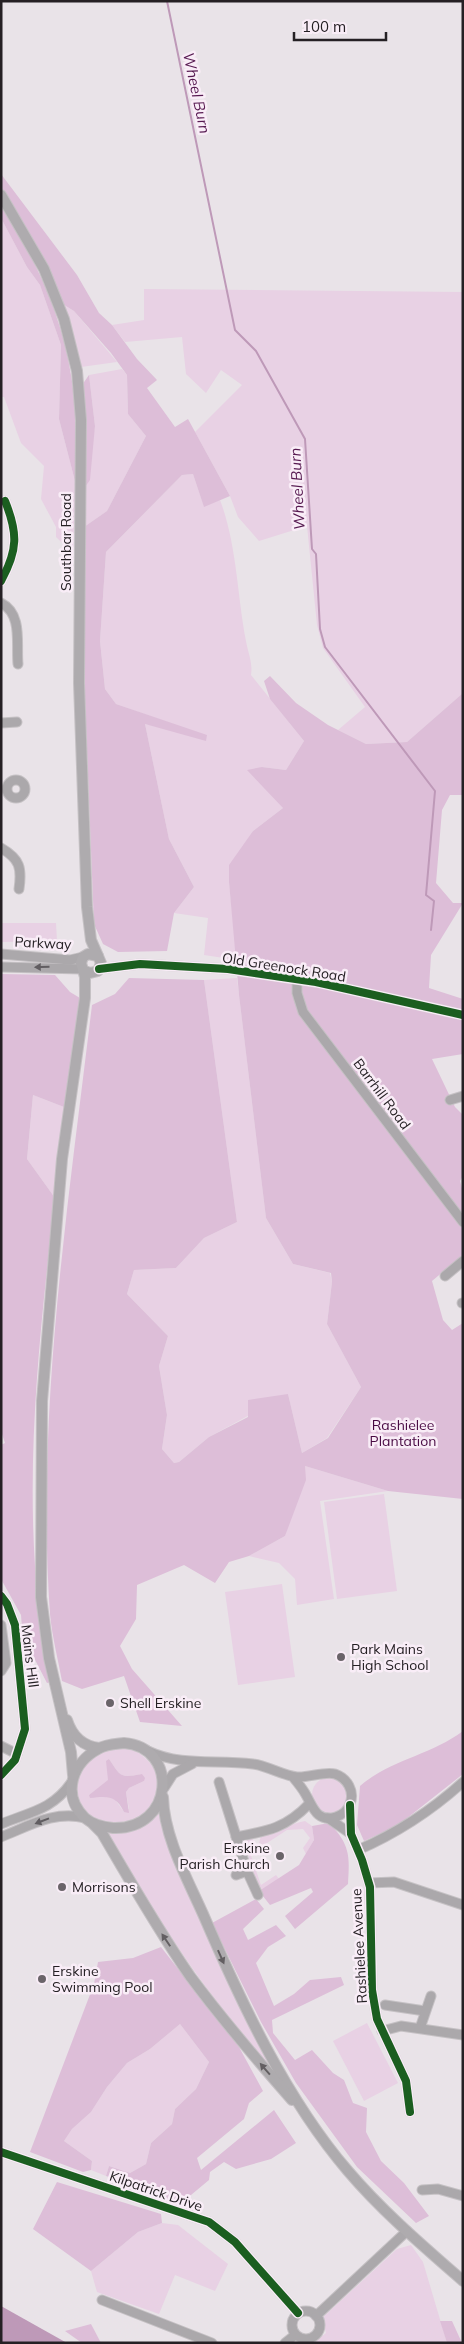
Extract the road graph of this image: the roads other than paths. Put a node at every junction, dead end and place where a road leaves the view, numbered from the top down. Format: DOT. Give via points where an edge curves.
graph roads {
  1 [pos="1,195"];
  2 [pos="5,501"];
  3 [pos="1,582"];
  4 [pos="1,603"];
  5 [pos="18,664"];
  6 [pos="17,722"];
  7 [pos="1,723"];
  8 [pos="1,848"];
  9 [pos="19,889"];
  10 [pos="87,907"];
  11 [pos="1,954"];
  12 [pos="84,957"];
  13 [pos="98,963"];
  14 [pos="1,967"];
  15 [pos="83,970"];
  16 [pos="297,979"];
  17 [pos="85,998"];
  18 [pos="463,1015"];
  19 [pos="463,1096"];
  20 [pos="450,1100"];
  21 [pos="462,1219"];
  22 [pos="463,1260"];
  23 [pos="445,1276"];
  24 [pos="1,1596"];
  25 [pos="1,1625"];
  26 [pos="1,1671"];
  27 [pos="59,1698"];
  28 [pos="1,1746"];
  29 [pos="99,1748"];
  30 [pos="148,1751"];
  31 [pos="17,1754"];
  32 [pos="195,1762"];
  33 [pos="1,1775"];
  34 [pos="322,1775"];
  35 [pos="293,1777"];
  36 [pos="72,1779"];
  37 [pos="219,1782"];
  38 [pos="463,1782"];
  39 [pos="163,1793"];
  40 [pos="309,1801"];
  41 [pos="350,1805"];
  42 [pos="323,1816"];
  43 [pos="297,1817"];
  44 [pos="89,1821"];
  45 [pos="1,1824"];
  46 [pos="351,1834"];
  47 [pos="1,1837"];
  48 [pos="236,1837"];
  49 [pos="358,1850"];
  50 [pos="247,1871"];
  51 [pos="236,1875"];
  52 [pos="369,1883"];
  53 [pos="258,1895"];
  54 [pos="463,1905"];
  55 [pos="431,1996"];
  56 [pos="385,2005"];
  57 [pos="425,2011"];
  58 [pos="420,2028"];
  59 [pos="382,2031"];
  60 [pos="463,2035"];
  61 [pos="410,2112"];
  62 [pos="308,2118"];
  63 [pos="1,2152"];
  64 [pos="422,2190"];
  65 [pos="463,2196"];
  66 [pos="407,2231"];
  67 [pos="463,2280"];
  68 [pos="102,2300"];
  69 [pos="298,2313"];
  70 [pos="316,2316"];
  71 [pos="295,2335"];
  72 [pos="212,2343"];
  73 [pos="285,2343"];
  1 -- 10 [label="main road, Southbar Road" via="44,269 64,319 77,371 81,420 79,683"];
  2 -- 3 [label="street" via="14,523 15,541 12,558"];
  4 -- 5 [label="street" via="13,613 17,626"];
  6 -- 7 [label="street"];
  8 -- 9 [label="street" via="15,858 22,872"];
  10 -- 12 [label="main road, Southbar Road"];
  10 -- 13 [label="main road, Southbar Road"];
  11 -- 12 [label="street, Parkway" via="70,960"];
  12 -- 13 [label="main road" via="91,954"];
  12 -- 15 [label="main road" via="81,963"];
  13 -- 15 [label="main road" via="90,974"];
  13 -- 16 [label="street, Old Greenock Road" via="187,966"];
  13 -- 17 [label="main road"];
  15 -- 14 [label="street, Parkway, one-way"];
  15 -- 17 [label="main road"];
  16 -- 18 [label="street, Old Greenock Road"];
  16 -- 21 [label="street, Barrhill Road" via="297,993 303,1012"];
  17 -- 27 [label="main road" via="62,1159 42,1401 41,1597 49,1658"];
  19 -- 20 [label="street"];
  22 -- 23 [label="street"];
  24 -- 31 [label="street, Mains Hill" via="15,1625 21,1672 24,1729"];
  25 -- 26 [label="street" via="6,1663"];
  27 -- 29 [label="main road" via="69,1726 79,1740 89,1747"];
  27 -- 36 [label="main road" via="71,1752"];
  28 -- 31 [label="street"];
  29 -- 30 [label="main road" via="134,1743"];
  29 -- 36 [label="main road" via="83,1761"];
  30 -- 32 [label="street" via="167,1759"];
  30 -- 39 [label="main road" via="157,1765"];
  31 -- 33 [label="street, Mains Hill"];
  32 -- 35 [label="street" via="255,1764"];
  32 -- 39 [label="street" via="173,1774"];
  34 -- 35 [label="street"];
  34 -- 40 [label="street" via="310,1786"];
  34 -- 41 [label="street" via="334,1774 344,1778 350,1787"];
  35 -- 40 [label="street"];
  36 -- 44 [label="main road" via="76,1805"];
  36 -- 45 [label="street" via="63,1795 52,1804"];
  37 -- 48 [label="street" via="218,1794"];
  38 -- 49 [label="street" via="414,1821"];
  39 -- 44 [label="main road" via="151,1814 133,1825 105,1827"];
  39 -- 62 [label="main road, one-way" via="165,1818 172,1840 226,1968"];
  40 -- 42 [label="street"];
  40 -- 43 [label="street"];
  41 -- 42 [label="street" via="336,1817"];
  41 -- 46 [label="street, Rashielee Avenue"];
  42 -- 43 [label="street"];
  42 -- 46 [label="street"];
  43 -- 48 [label="street" via="272,1830"];
  44 -- 47 [label="street, one-way" via="64,1815"];
  62 -- 44 [label="main road, one-way" via="190,1976 142,1903 102,1832"];
  46 -- 49 [label="street, Rashielee Avenue"];
  48 -- 50 [label="street"];
  49 -- 52 [label="street, Rashielee Avenue"];
  50 -- 51 [label="street"];
  50 -- 53 [label="street"];
  52 -- 54 [label="street" via="394,1882"];
  52 -- 59 [label="street, Rashielee Avenue" via="372,1990"];
  55 -- 57 [label="street"];
  56 -- 57 [label="street"];
  57 -- 58 [label="street"];
  58 -- 59 [label="street" via="402,2026"];
  58 -- 60 [label="street"];
  59 -- 61 [label="street, Rashielee Avenue" via="406,2082"];
  62 -- 66 [label="main road" via="348,2172"];
  63 -- 69 [label="street, Kilpatrick Drive" via="209,2222 235,2242"];
  64 -- 65 [label="street" via="438,2189"];
  66 -- 67 [label="main road"];
  66 -- 70 [label="street"];
  68 -- 72 [label="street"];
  69 -- 70 [label="street" via="306,2311"];
  69 -- 71 [label="street" via="292,2323"];
  70 -- 71 [label="street" via="320,2327 316,2334 308,2339"];
  71 -- 73 [label="street"];
}
